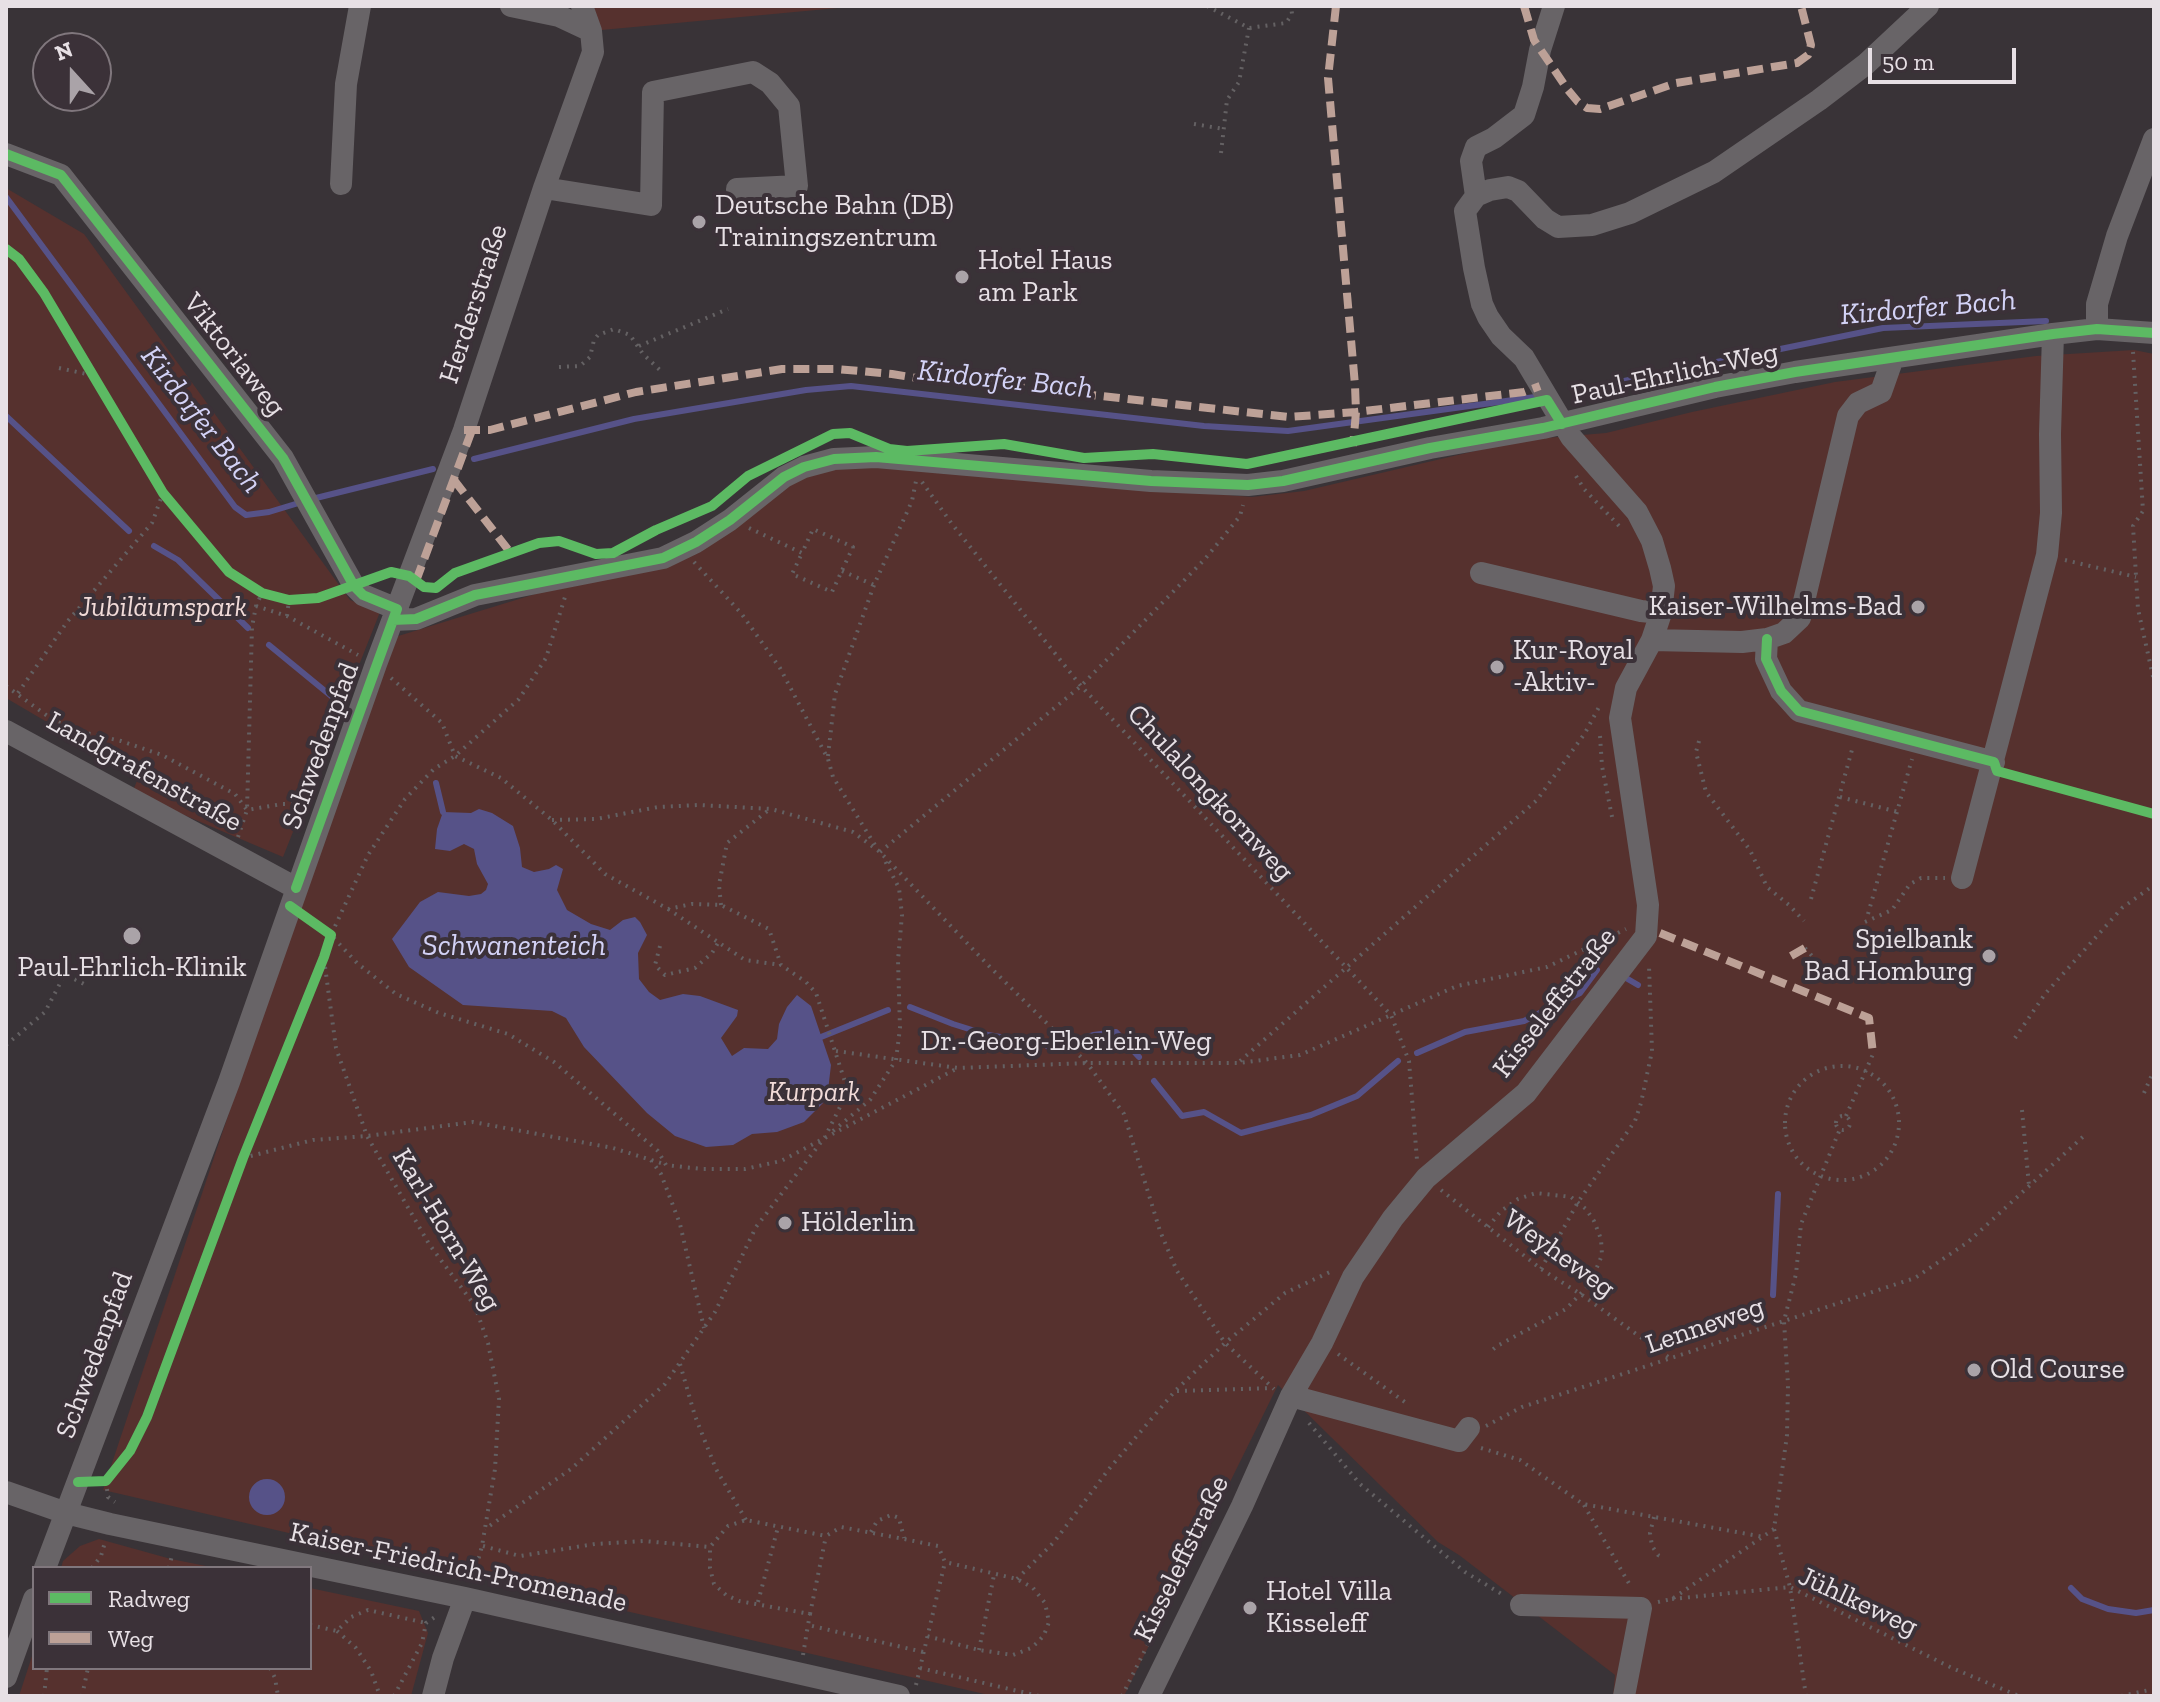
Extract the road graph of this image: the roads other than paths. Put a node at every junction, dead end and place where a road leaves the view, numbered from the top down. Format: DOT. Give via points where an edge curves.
graph roads {
  1 [pos="360,6"];
  2 [pos="511,6"];
  3 [pos="582,6"];
  4 [pos="1554,6"];
  5 [pos="1928,6"];
  6 [pos="591,31"];
  7 [pos="2154,139"];
  8 [pos="6,154"];
  9 [pos="341,184"];
  10 [pos="544,188"];
  11 [pos="737,189"];
  12 [pos="1476,196"];
  13 [pos="2097,329"];
  14 [pos="2144,332"];
  15 [pos="2053,334"];
  16 [pos="1893,358"];
  17 [pos="1562,424"];
  18 [pos="1481,573"];
  19 [pos="1661,613"];
  20 [pos="395,614"];
  21 [pos="1767,639"];
  22 [pos="1652,640"];
  23 [pos="7,733"];
  24 [pos="1994,762"];
  25 [pos="1962,878"];
  26 [pos="293,897"];
  27 [pos="1282,1394"];
  28 [pos="1464,1434"];
  29 [pos="6,1492"];
  30 [pos="66,1513"];
  31 [pos="46,1566"];
  32 [pos="465,1598"];
  33 [pos="32,1605"];
  34 [pos="1521,1605"];
  35 [pos="6,1677"];
  36 [pos="433,1696"];
  37 [pos="899,1696"];
  38 [pos="1149,1696"];
  39 [pos="1624,1696"];
  1 -- 9 [label="street" via="346,84"];
  2 -- 6 [label="street" via="559,16"];
  3 -- 6 [label="street, Herderstraße"];
  4 -- 12 [label="street, Kisseleffstraße" via="1524,115 1476,147 1471,161"];
  5 -- 12 [label="street" via="1819,100 1714,172 1630,213 1592,225 1558,227 1508,187"];
  6 -- 10 [label="street, Herderstraße" via="593,52"];
  7 -- 13 [label="street" via="2117,236 2097,304"];
  8 -- 20 [label="street, Viktoriaweg" via="61,175 283,458 354,586"];
  10 -- 11 [label="street" via="651,205 653,92 753,72 789,106 797,186"];
  10 -- 20 [label="street, Herderstraße" via="464,430"];
  12 -- 17 [label="street, Kisseleffstraße" via="1464,214 1482,304 1494,327 1524,358"];
  13 -- 14 [label="street, Paul-Ehrlich-Weg"];
  13 -- 15 [label="street, Paul-Ehrlich-Weg"];
  15 -- 16 [label="street, Paul-Ehrlich-Weg"];
  15 -- 24 [label="street" via="2047,555"];
  16 -- 17 [label="street, Paul-Ehrlich-Weg" via="1715,387"];
  16 -- 21 [label="street" via="1881,392 1858,403 1848,416 1800,618 1784,633"];
  17 -- 19 [label="street, Kisseleffstraße" via="1637,512 1652,541 1664,586"];
  17 -- 20 [label="street, Paul-Ehrlich-Weg" via="1248,485 876,457 822,461 721,513 683,550 475,595 416,619"];
  18 -- 19 [label="street"];
  19 -- 22 [label="street, Kisseleffstraße"];
  20 -- 26 [label="street, Schwedenpfad"];
  21 -- 22 [label="street"];
  21 -- 24 [label="street" via="1766,659 1781,691 1799,711"];
  22 -- 27 [label="street, Kisseleffstraße" via="1626,688 1620,718 1648,905 1526,1093 1422,1175 1353,1277 1322,1343"];
  23 -- 26 [label="street, Landgrafenstraße"];
  24 -- 25 [label="street"];
  26 -- 30 [label="street, Schwedenpfad"];
  27 -- 28 [label="street"];
  27 -- 38 [label="street, Kisseleffstraße" via="1242,1506"];
  29 -- 30 [label="street, Kaiser-Friedrich-Promenade"];
  30 -- 31 [label="street, Schwedenpfad"];
  30 -- 32 [label="street, Kaiser-Friedrich-Promenade" via="112,1513"];
  32 -- 36 [label="street"];
  32 -- 37 [label="street, Kaiser-Friedrich-Promenade"];
  33 -- 35 [label="street"];
  34 -- 39 [label="street" via="1641,1608"];
}
